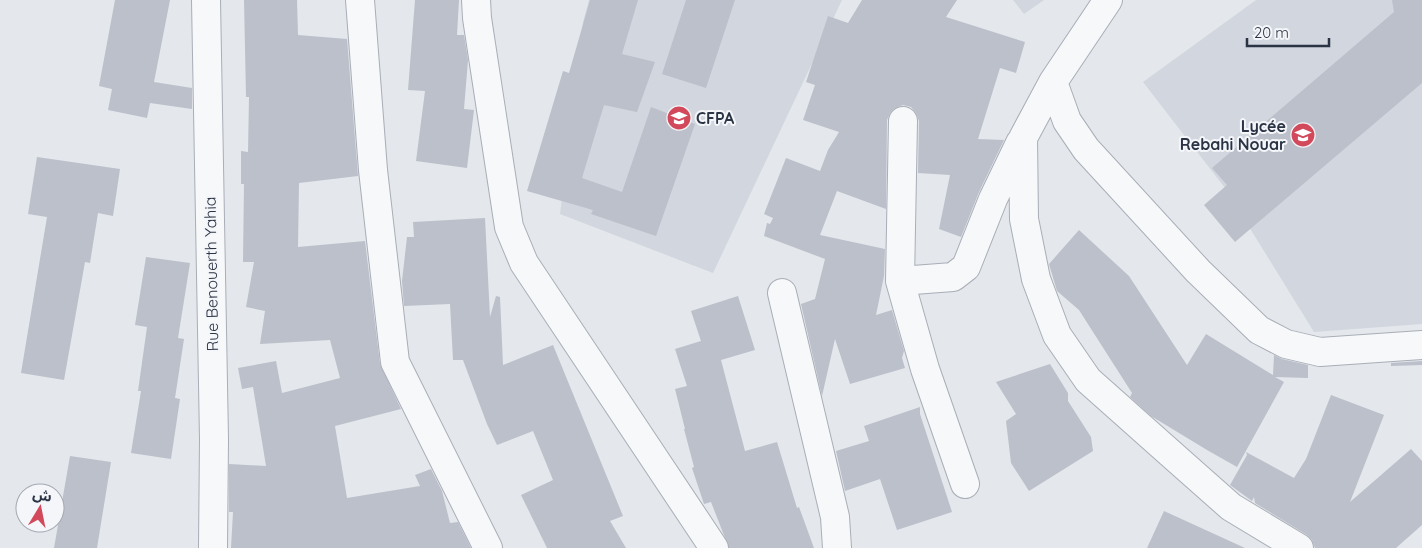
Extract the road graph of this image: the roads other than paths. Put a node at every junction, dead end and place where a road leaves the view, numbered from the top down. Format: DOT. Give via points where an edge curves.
graph roads {
  1 [pos="206,0"];
  2 [pos="360,0"];
  3 [pos="476,0"];
  4 [pos="1108,0"];
  5 [pos="1053,82"];
  6 [pos="903,121"];
  7 [pos="1023,138"];
  8 [pos="900,281"];
  9 [pos="782,293"];
  10 [pos="1422,346"];
  11 [pos="965,484"];
  12 [pos="212,548"];
  13 [pos="488,548"];
  14 [pos="714,548"];
  15 [pos="837,548"];
  16 [pos="1299,548"];
  1 -- 12 [label="street, Rue Benouerth Yahia" via="214,439"];
  2 -- 13 [label="street" via="373,170 395,362"];
  3 -- 14 [label="street" via="509,227 524,263"];
  4 -- 5 [label="street"];
  5 -- 7 [label="street"];
  5 -- 10 [label="street" via="1067,121 1086,149 1198,271 1259,330 1286,344 1320,352"];
  6 -- 8 [label="street"];
  7 -- 8 [label="street" via="993,199 966,267 953,277"];
  7 -- 16 [label="street" via="1024,219 1036,279 1057,335 1088,380 1231,507"];
  8 -- 11 [label="street" via="925,369"];
  9 -- 15 [label="street" via="835,517"];
}
